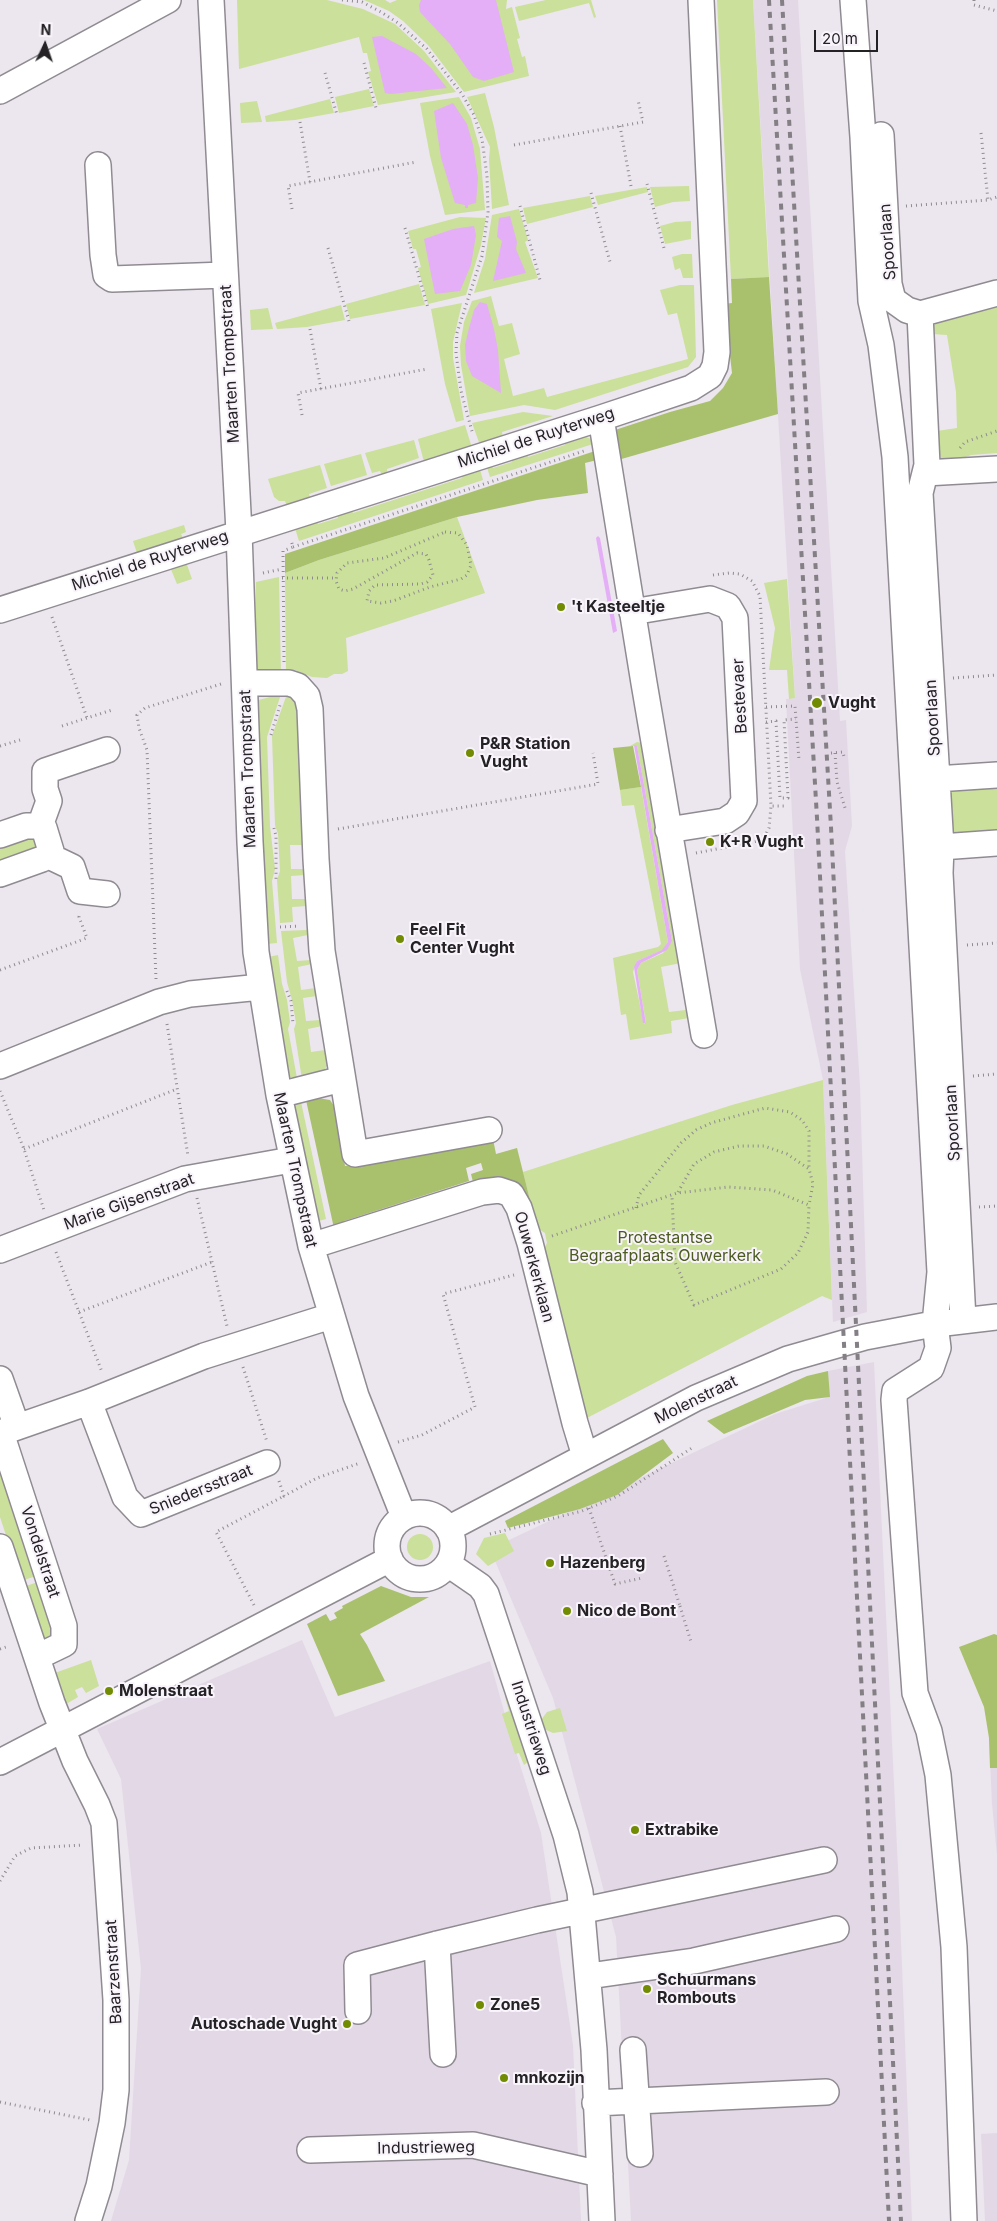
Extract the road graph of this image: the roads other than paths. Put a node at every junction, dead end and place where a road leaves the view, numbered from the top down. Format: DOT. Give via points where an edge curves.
graph roads {
  1 [pos="168,0"];
  2 [pos="211,0"];
  3 [pos="701,0"];
  4 [pos="853,0"];
  5 [pos="0,91"];
  6 [pos="880,135"];
  7 [pos="98,165"];
  8 [pos="225,275"];
  9 [pos="997,293"];
  10 [pos="920,314"];
  11 [pos="601,418"];
  12 [pos="997,469"];
  13 [pos="925,474"];
  14 [pos="239,532"];
  15 [pos="0,610"];
  16 [pos="632,612"];
  17 [pos="245,682"];
  18 [pos="107,750"];
  19 [pos="997,775"];
  20 [pos="936,779"];
  21 [pos="40,826"];
  22 [pos="668,830"];
  23 [pos="0,834"];
  24 [pos="997,843"];
  25 [pos="940,847"];
  26 [pos="49,856"];
  27 [pos="0,874"];
  28 [pos="98,893"];
  29 [pos="272,986"];
  30 [pos="704,1035"];
  31 [pos="0,1066"];
  32 [pos="342,1078"];
  33 [pos="278,1095"];
  34 [pos="489,1130"];
  35 [pos="291,1160"];
  36 [pos="311,1246"];
  37 [pos="0,1250"];
  38 [pos="331,1316"];
  39 [pos="997,1317"];
  40 [pos="963,1320"];
  41 [pos="936,1324"];
  42 [pos="0,1379"];
  43 [pos="89,1402"];
  44 [pos="6,1431"];
  45 [pos="585,1456"];
  46 [pos="271,1463"];
  47 [pos="404,1517"];
  48 [pos="448,1529"];
  49 [pos="0,1547"];
  50 [pos="390,1559"];
  51 [pos="448,1564"];
  52 [pos="37,1657"];
  53 [pos="62,1729"];
  54 [pos="0,1762"];
  55 [pos="824,1860"];
  56 [pos="583,1911"];
  57 [pos="836,1929"];
  58 [pos="437,1944"];
  59 [pos="589,1976"];
  60 [pos="358,2011"];
  61 [pos="633,2050"];
  62 [pos="443,2054"];
  63 [pos="826,2092"];
  64 [pos="596,2103"];
  65 [pos="637,2103"];
  66 [pos="310,2150"];
  67 [pos="640,2154"];
  68 [pos="600,2174"];
  69 [pos="88,2221"];
  70 [pos="602,2221"];
  71 [pos="964,2221"];
  1 -- 5 [label="street"];
  2 -- 8 [label="street, Maarten Trompstraat"];
  3 -- 11 [label="street, Michiel de Ruyterweg" via="717,352 715,366 710,376 691,388"];
  4 -- 41 [label="street" via="864,137 871,301 881,345 896,467 940,1272"];
  6 -- 10 [label="street, Spoorlaan" via="889,284 893,300"];
  7 -- 8 [label="street" via="106,275 112,279"];
  8 -- 14 [label="street, Maarten Trompstraat"];
  9 -- 10 [label="street"];
  10 -- 13 [label="street, Spoorlaan"];
  11 -- 14 [label="street, Michiel de Ruyterweg"];
  11 -- 16 [label="street"];
  12 -- 13 [label="street"];
  13 -- 20 [label="street, Spoorlaan" via="920,493"];
  14 -- 15 [label="street, Michiel de Ruyterweg"];
  14 -- 17 [label="street, Maarten Trompstraat"];
  16 -- 22 [label="street"];
  16 -- 22 [label="street, Bestevaer" via="710,599 728,606 736,618 744,801 737,812 725,821"];
  17 -- 29 [label="street, Maarten Trompstraat" via="253,908"];
  17 -- 32 [label="street" via="285,683 298,686 307,696 322,951"];
  18 -- 21 [label="street" via="45,771 49,801"];
  19 -- 20 [label="street"];
  20 -- 25 [label="street, Spoorlaan"];
  21 -- 23 [label="street" via="26,826"];
  21 -- 26 [label="street" via="50,843 52,851"];
  22 -- 30 [label="street"];
  24 -- 25 [label="street"];
  25 -- 40 [label="street, Spoorlaan"];
  26 -- 27 [label="street"];
  26 -- 28 [label="street" via="72,867 80,891"];
  29 -- 31 [label="street" via="190,994 157,1002"];
  29 -- 33 [label="street, Maarten Trompstraat"];
  32 -- 33 [label="street"];
  32 -- 34 [label="street" via="355,1154"];
  33 -- 35 [label="street, Maarten Trompstraat"];
  35 -- 36 [label="street, Maarten Trompstraat"];
  35 -- 37 [label="street, Marie Gijsenstraat" via="178,1182"];
  36 -- 38 [label="street, Maarten Trompstraat"];
  36 -- 45 [label="street, Ouwerkerklaan" via="482,1192 499,1190 511,1194 519,1208 533,1255"];
  38 -- 43 [label="street" via="236,1345"];
  38 -- 47 [label="street, Maarten Trompstraat" via="356,1396"];
  39 -- 40 [label="street, Molenstraat"];
  40 -- 41 [label="street, Molenstraat"];
  41 -- 45 [label="street, Molenstraat" via="865,1337 788,1359 696,1398"];
  41 -- 71 [label="street" via="938,1348 931,1368 895,1391 894,1400 915,1693 929,1731 938,1775 954,1947"];
  42 -- 44 [label="street, Vondelstraat"];
  43 -- 44 [label="street"];
  43 -- 46 [label="street, Sniedersstraat" via="125,1497 142,1514"];
  44 -- 52 [label="street, Vondelstraat" via="64,1626 64,1644"];
  45 -- 48 [label="street, Molenstraat"];
  47 -- 48 [label="street" via="423,1513 438,1519"];
  47 -- 50 [label="street" via="390,1532 387,1542"];
  48 -- 51 [label="street" via="453,1550"];
  49 -- 52 [label="street"];
  50 -- 51 [label="street" via="397,1570 416,1579 437,1574"];
  50 -- 53 [label="street"];
  51 -- 56 [label="street, Industrieweg" via="480,1586 486,1594 566,1835"];
  52 -- 53 [label="street"];
  53 -- 54 [label="street"];
  53 -- 69 [label="street, Baarzenstraat" via="104,1823 116,2000 116,2090 112,2123"];
  55 -- 56 [label="street"];
  56 -- 58 [label="street"];
  56 -- 59 [label="street, Industrieweg"];
  57 -- 59 [label="street" via="694,1961"];
  58 -- 60 [label="street" via="358,1965"];
  58 -- 62 [label="street"];
  59 -- 64 [label="street, Industrieweg"];
  61 -- 65 [label="street"];
  63 -- 65 [label="street"];
  64 -- 65 [label="street"];
  64 -- 68 [label="street, Industrieweg"];
  65 -- 67 [label="street"];
  66 -- 68 [label="street, Industrieweg" via="473,2144"];
  68 -- 70 [label="street, Industrieweg"];
}
